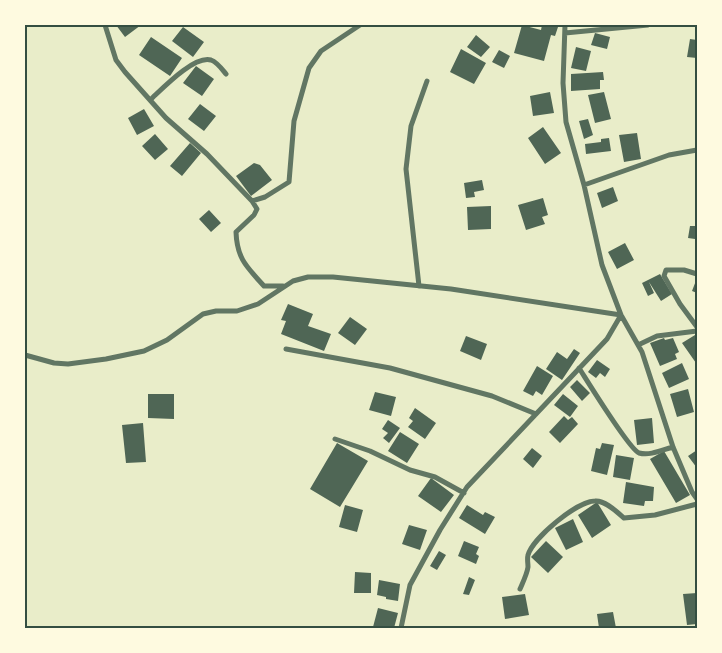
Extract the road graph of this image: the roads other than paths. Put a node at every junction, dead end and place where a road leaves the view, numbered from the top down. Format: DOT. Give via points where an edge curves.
graph roads {
  1 [pos="105,25"];
  2 [pos="360,25"];
  3 [pos="565,25"];
  4 [pos="648,25"];
  5 [pos="636,26"];
  6 [pos="565,33"];
  7 [pos="226,74"];
  8 [pos="427,81"];
  9 [pos="150,100"];
  10 [pos="697,150"];
  11 [pos="584,186"];
  12 [pos="252,202"];
  13 [pos="697,274"];
  14 [pos="284,286"];
  15 [pos="419,286"];
  16 [pos="621,315"];
  17 [pos="697,327"];
  18 [pos="697,331"];
  19 [pos="638,346"];
  20 [pos="286,349"];
  21 [pos="25,356"];
  22 [pos="579,368"];
  23 [pos="536,414"];
  24 [pos="335,439"];
  25 [pos="673,447"];
  26 [pos="464,493"];
  27 [pos="697,499"];
  28 [pos="697,504"];
  29 [pos="520,589"];
  30 [pos="401,628"];
  1 -- 9 [label="street" via="116,60"];
  2 -- 12 [label="street" via="321,51 309,68 294,121 289,182"];
  3 -- 6 [label="street"];
  4 -- 5 [label="street"];
  5 -- 6 [label="street"];
  6 -- 11 [label="street" via="562,82 566,122"];
  7 -- 9 [label="street" via="210,60 197,61"];
  8 -- 15 [label="street" via="411,126 406,169"];
  9 -- 12 [label="street"];
  10 -- 11 [label="street" via="669,155"];
  11 -- 16 [label="street" via="602,266"];
  12 -- 14 [label="street" via="257,209 236,232 236,248 246,266 264,286"];
  13 -- 17 [label="street" via="666,270 664,276"];
  14 -- 15 [label="street" via="308,277"];
  14 -- 21 [label="street" via="258,304 237,311 203,314 168,340 144,351 68,364"];
  15 -- 16 [label="street"];
  16 -- 19 [label="street"];
  16 -- 22 [label="street" via="607,339"];
  18 -- 19 [label="street" via="657,336"];
  19 -- 25 [label="street"];
  20 -- 23 [label="street" via="390,368 492,396"];
  22 -- 23 [label="street"];
  22 -- 25 [label="street" via="636,452 647,454"];
  23 -- 26 [label="street"];
  24 -- 26 [label="street" via="435,477"];
  25 -- 27 [label="street"];
  26 -- 30 [label="street" via="410,585"];
  28 -- 29 [label="street" via="655,515 624,518 597,500 587,502 557,521 541,536 528,555 528,569"];
}
